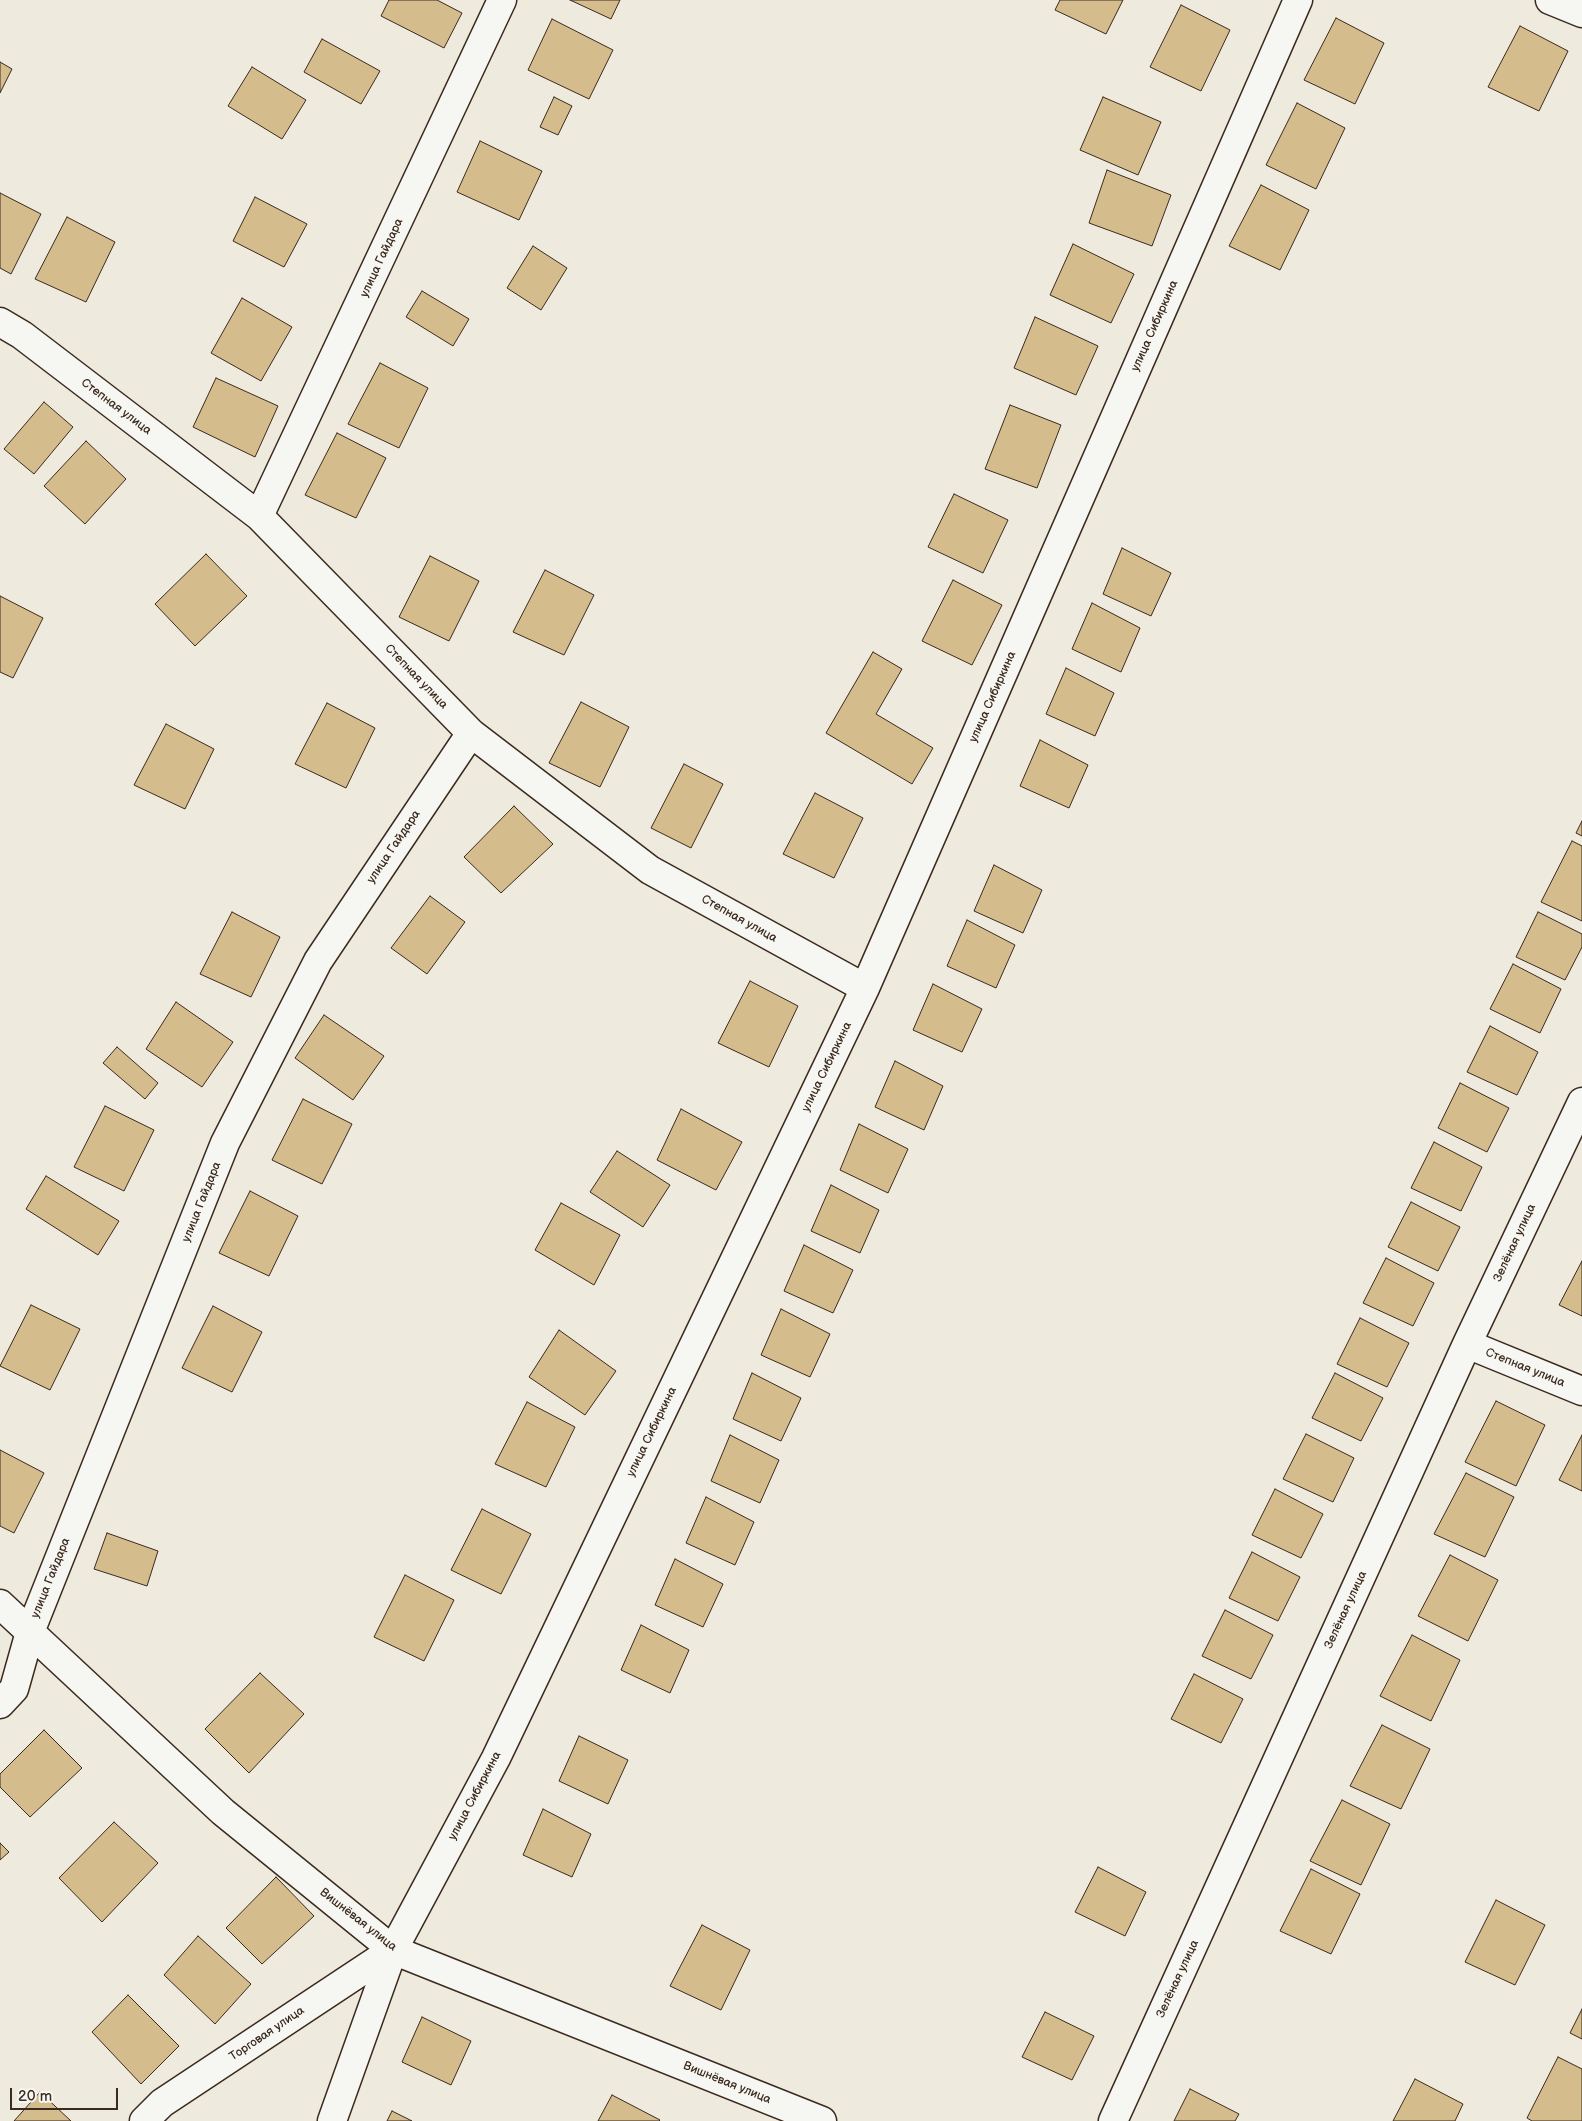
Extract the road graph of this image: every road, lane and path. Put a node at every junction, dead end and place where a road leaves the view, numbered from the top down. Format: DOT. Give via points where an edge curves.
graph roads {
  1 [pos="502,0"];
  2 [pos="1298,0"];
  3 [pos="1550,0"];
  4 [pos="1582,13"];
  5 [pos="0,322"];
  6 [pos="259,516"];
  7 [pos="471,733"];
  8 [pos="865,988"];
  9 [pos="1582,1102"];
  10 [pos="1467,1344"];
  11 [pos="1582,1391"];
  12 [pos="0,1604"];
  13 [pos="30,1632"];
  14 [pos="0,1704"];
  15 [pos="393,1950"];
  16 [pos="144,2121"];
  17 [pos="332,2121"];
  18 [pos="822,2121"];
  19 [pos="1113,2121"];
  1 -- 6 [label="street, улица Гайдара"];
  2 -- 8 [label="street, улица Сибиркина"];
  3 -- 4 [label="street"];
  5 -- 6 [label="street, Степная улица" via="22,335"];
  6 -- 7 [label="street, Степная улица"];
  7 -- 8 [label="street, Степная улица" via="650,870"];
  7 -- 13 [label="street, улица Гайдара" via="318,960 225,1143"];
  8 -- 15 [label="street, улица Сибиркина" via="496,1758"];
  9 -- 10 [label="street, Зелёная улица"];
  10 -- 11 [label="street, Степная улица"];
  10 -- 19 [label="street, Зелёная улица"];
  12 -- 13 [label="street, Вишнёвая улица"];
  13 -- 14 [label="street, улица Гайдара" via="14,1689"];
  13 -- 15 [label="street, Вишнёвая улица" via="223,1812"];
  15 -- 16 [label="street, Торговая улица" via="162,2103"];
  15 -- 17 [label="street, улица Сибиркина"];
  15 -- 18 [label="street, Вишнёвая улица"];
}
